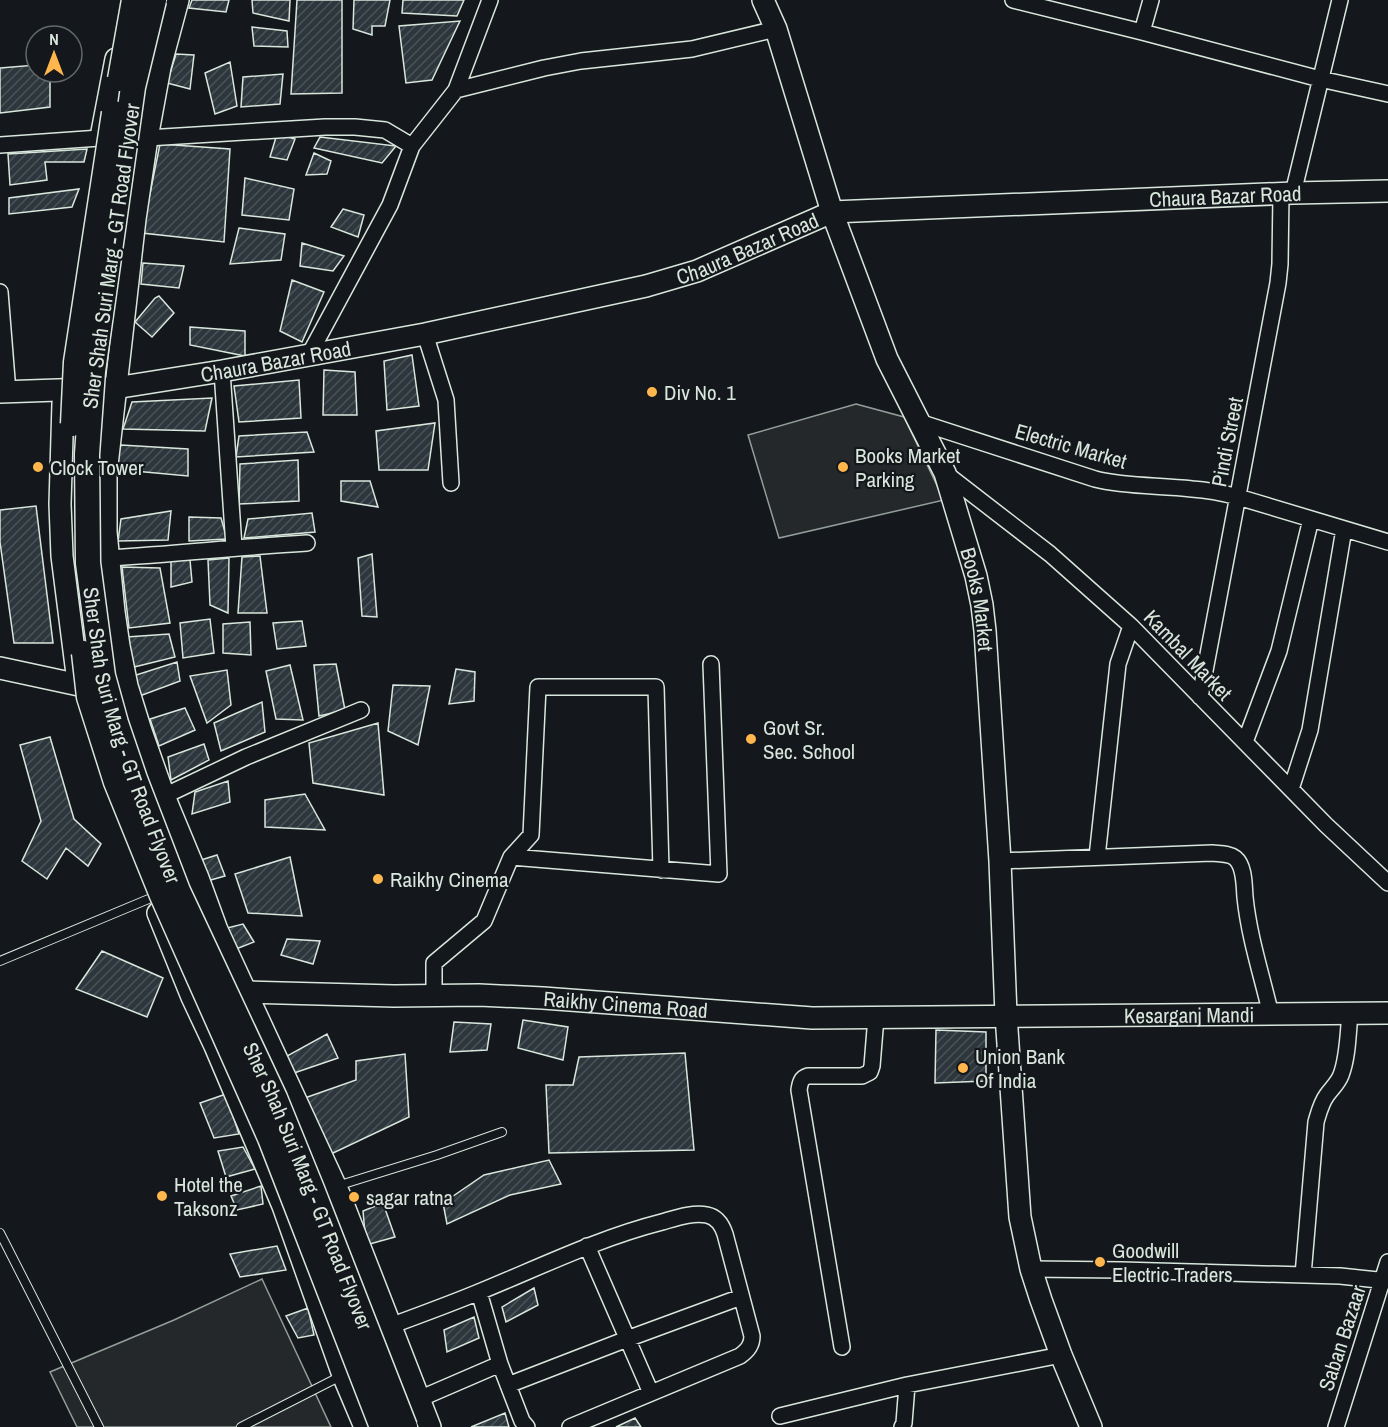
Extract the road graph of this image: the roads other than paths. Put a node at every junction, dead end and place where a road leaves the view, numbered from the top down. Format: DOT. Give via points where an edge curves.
graph roads {
  1 [pos="126,0"];
  2 [pos="134,0"];
  3 [pos="154,0"];
  4 [pos="178,0"];
  5 [pos="490,0"];
  6 [pos="763,0"];
  7 [pos="1013,0"];
  8 [pos="1151,0"];
  9 [pos="1340,0"];
  10 [pos="776,29"];
  11 [pos="1142,32"];
  12 [pos="1320,80"];
  13 [pos="456,90"];
  14 [pos="1388,94"];
  15 [pos="100,138"];
  16 [pos="147,138"];
  17 [pos="0,145"];
  18 [pos="412,146"];
  19 [pos="1388,191"];
  20 [pos="1287,194"];
  21 [pos="832,212"];
  22 [pos="0,292"];
  23 [pos="425,334"];
  24 [pos="309,355"];
  25 [pos="222,371"];
  26 [pos="115,388"];
  27 [pos="64,390"];
  28 [pos="4,392"];
  29 [pos="919,422"];
  30 [pos="945,473"];
  31 [pos="451,483"];
  32 [pos="1238,496"];
  33 [pos="1311,519"];
  34 [pos="1344,529"];
  35 [pos="1388,542"];
  36 [pos="307,543"];
  37 [pos="234,548"];
  38 [pos="109,558"];
  39 [pos="1131,626"];
  40 [pos="711,664"];
  41 [pos="0,668"];
  42 [pos="79,685"];
  43 [pos="127,686"];
  44 [pos="1200,697"];
  45 [pos="361,710"];
  46 [pos="1245,742"];
  47 [pos="1291,789"];
  48 [pos="164,796"];
  49 [pos="511,857"];
  50 [pos="1097,857"];
  51 [pos="1000,861"];
  52 [pos="661,870"];
  53 [pos="1388,883"];
  54 [pos="151,898"];
  55 [pos="0,961"];
  56 [pos="245,992"];
  57 [pos="434,996"];
  58 [pos="1350,1013"];
  59 [pos="1381,1013"];
  60 [pos="1006,1015"];
  61 [pos="1271,1015"];
  62 [pos="876,1017"];
  63 [pos="502,1132"];
  64 [pos="336,1186"];
  65 [pos="0,1233"];
  66 [pos="587,1246"];
  67 [pos="1388,1262"];
  68 [pos="1031,1269"];
  69 [pos="1303,1275"];
  70 [pos="1385,1280"];
  71 [pos="479,1292"];
  72 [pos="741,1297"];
  73 [pos="390,1326"];
  74 [pos="627,1339"];
  75 [pos="842,1347"];
  76 [pos="1060,1355"];
  77 [pos="500,1364"];
  78 [pos="343,1375"];
  79 [pos="508,1385"];
  80 [pos="907,1385"];
  81 [pos="651,1393"];
  82 [pos="419,1400"];
  83 [pos="780,1416"];
  84 [pos="99,1427"];
  85 [pos="241,1427"];
  86 [pos="365,1427"];
  87 [pos="382,1427"];
  88 [pos="405,1427"];
  89 [pos="430,1427"];
  90 [pos="527,1427"];
  91 [pos="570,1427"];
  92 [pos="902,1427"];
  93 [pos="1091,1427"];
  94 [pos="1336,1427"];
  1 -- 15 [label="street"];
  2 -- 87 [label="main road, Sher Shah Suri Marg - GT Road Flyover, bridge" via="76,362 72,556 89,697 135,832 270,1138"];
  3 -- 88 [label="main road, Sher Shah Suri Marg - GT Road Flyover, bridge" via="134,87 93,371 87,454 88,563 103,676 135,779 178,891 275,1098"];
  4 -- 16 [label="street"];
  5 -- 13 [label="street"];
  6 -- 10 [label="street, Books Market"];
  7 -- 11 [label="street"];
  8 -- 11 [label="street"];
  9 -- 12 [label="street, Pindi Street"];
  10 -- 13 [label="street" via="692,49 544,68"];
  10 -- 21 [label="street, Books Market"];
  11 -- 12 [label="street"];
  12 -- 14 [label="street"];
  12 -- 20 [label="street, Pindi Street"];
  13 -- 18 [label="street"];
  15 -- 17 [label="street"];
  15 -- 27 [label="street"];
  16 -- 18 [label="street" via="355,127 385,130"];
  16 -- 26 [label="street"];
  18 -- 24 [label="street" via="390,205"];
  19 -- 20 [label="street, Chaura Bazar Road"];
  20 -- 21 [label="street, Chaura Bazar Road"];
  20 -- 32 [label="street, Pindi Street" via="1278,283"];
  21 -- 23 [label="street, Chaura Bazar Road" via="697,271 646,286"];
  21 -- 29 [label="street, Books Market" via="887,359"];
  22 -- 28 [label="street"];
  23 -- 24 [label="street, Chaura Bazar Road"];
  23 -- 31 [label="street" via="446,400"];
  24 -- 25 [label="street, Chaura Bazar Road"];
  25 -- 26 [label="street, Chaura Bazar Road"];
  25 -- 37 [label="street"];
  26 -- 27 [label="street, Chaura Bazar Road"];
  26 -- 38 [label="street" via="106,474"];
  27 -- 28 [label="street, Chaura Bazar Road"];
  27 -- 42 [label="street" via="62,556"];
  29 -- 30 [label="street, Books Market"];
  29 -- 32 [label="street, Electric Market" via="1095,480"];
  30 -- 39 [label="street, Kambal Market" via="1050,554"];
  30 -- 51 [label="street, Books Market" via="982,605"];
  32 -- 33 [label="street, Electric Market"];
  32 -- 44 [label="street, Pindi Street"];
  33 -- 34 [label="street, Electric Market"];
  33 -- 46 [label="street" via="1280,651"];
  34 -- 35 [label="street, Electric Market"];
  34 -- 47 [label="street" via="1310,730"];
  36 -- 37 [label="street"];
  37 -- 38 [label="street"];
  38 -- 43 [label="street"];
  39 -- 44 [label="street, Kambal Market"];
  39 -- 50 [label="street" via="1118,663"];
  40 -- 52 [label="street" via="718,874"];
  41 -- 42 [label="street"];
  42 -- 43 [label="street"];
  42 -- 54 [label="street" via="84,715"];
  43 -- 48 [label="street"];
  44 -- 46 [label="street, Kambal Market"];
  45 -- 48 [label="street"];
  46 -- 47 [label="street, Kambal Market"];
  47 -- 53 [label="street, Kambal Market"];
  48 -- 56 [label="street"];
  49 -- 52 [label="street"];
  49 -- 52 [label="street" via="531,835 538,687 656,687"];
  49 -- 57 [label="street" via="484,921 434,963"];
  50 -- 51 [label="street"];
  50 -- 61 [label="street" via="1212,853 1235,858 1244,878 1249,924"];
  51 -- 60 [label="street, Books Market"];
  54 -- 55 [label="lane"];
  54 -- 78 [label="street" via="283,1206"];
  56 -- 57 [label="street, Raikhy Cinema Road"];
  56 -- 64 [label="street"];
  57 -- 62 [label="street, Raikhy Cinema Road" via="543,998 812,1018"];
  58 -- 59 [label="street, Kesarganj Mandi"];
  58 -- 61 [label="street, Kesarganj Mandi"];
  58 -- 69 [label="street" via="1342,1074 1326,1096 1316,1122"];
  60 -- 61 [label="street, Kesarganj Mandi"];
  60 -- 62 [label="street, Raikhy Cinema Road"];
  60 -- 68 [label="street, Books Market" via="1020,1217"];
  62 -- 75 [label="street" via="870,1072 862,1076 803,1077 799,1089"];
  63 -- 64 [label="lane"];
  64 -- 73 [label="street"];
  65 -- 84 [label="lane"];
  66 -- 71 [label="street"];
  66 -- 72 [label="street" via="685,1216 707,1215 722,1225"];
  66 -- 74 [label="street"];
  67 -- 70 [label="street, Saban Bazaar"];
  68 -- 69 [label="street"];
  68 -- 76 [label="street, Books Market"];
  69 -- 70 [label="street"];
  70 -- 94 [label="street, Saban Bazaar"];
  71 -- 73 [label="street"];
  71 -- 77 [label="street"];
  72 -- 74 [label="street"];
  72 -- 81 [label="street" via="752,1336 747,1351"];
  73 -- 82 [label="street"];
  74 -- 79 [label="street"];
  74 -- 81 [label="street"];
  76 -- 80 [label="street"];
  76 -- 93 [label="street, Books Market"];
  77 -- 79 [label="street"];
  77 -- 82 [label="street"];
  78 -- 85 [label="lane"];
  78 -- 86 [label="street"];
  79 -- 90 [label="street"];
  80 -- 83 [label="street"];
  80 -- 92 [label="street"];
  81 -- 91 [label="street"];
  82 -- 89 [label="street"];
}
